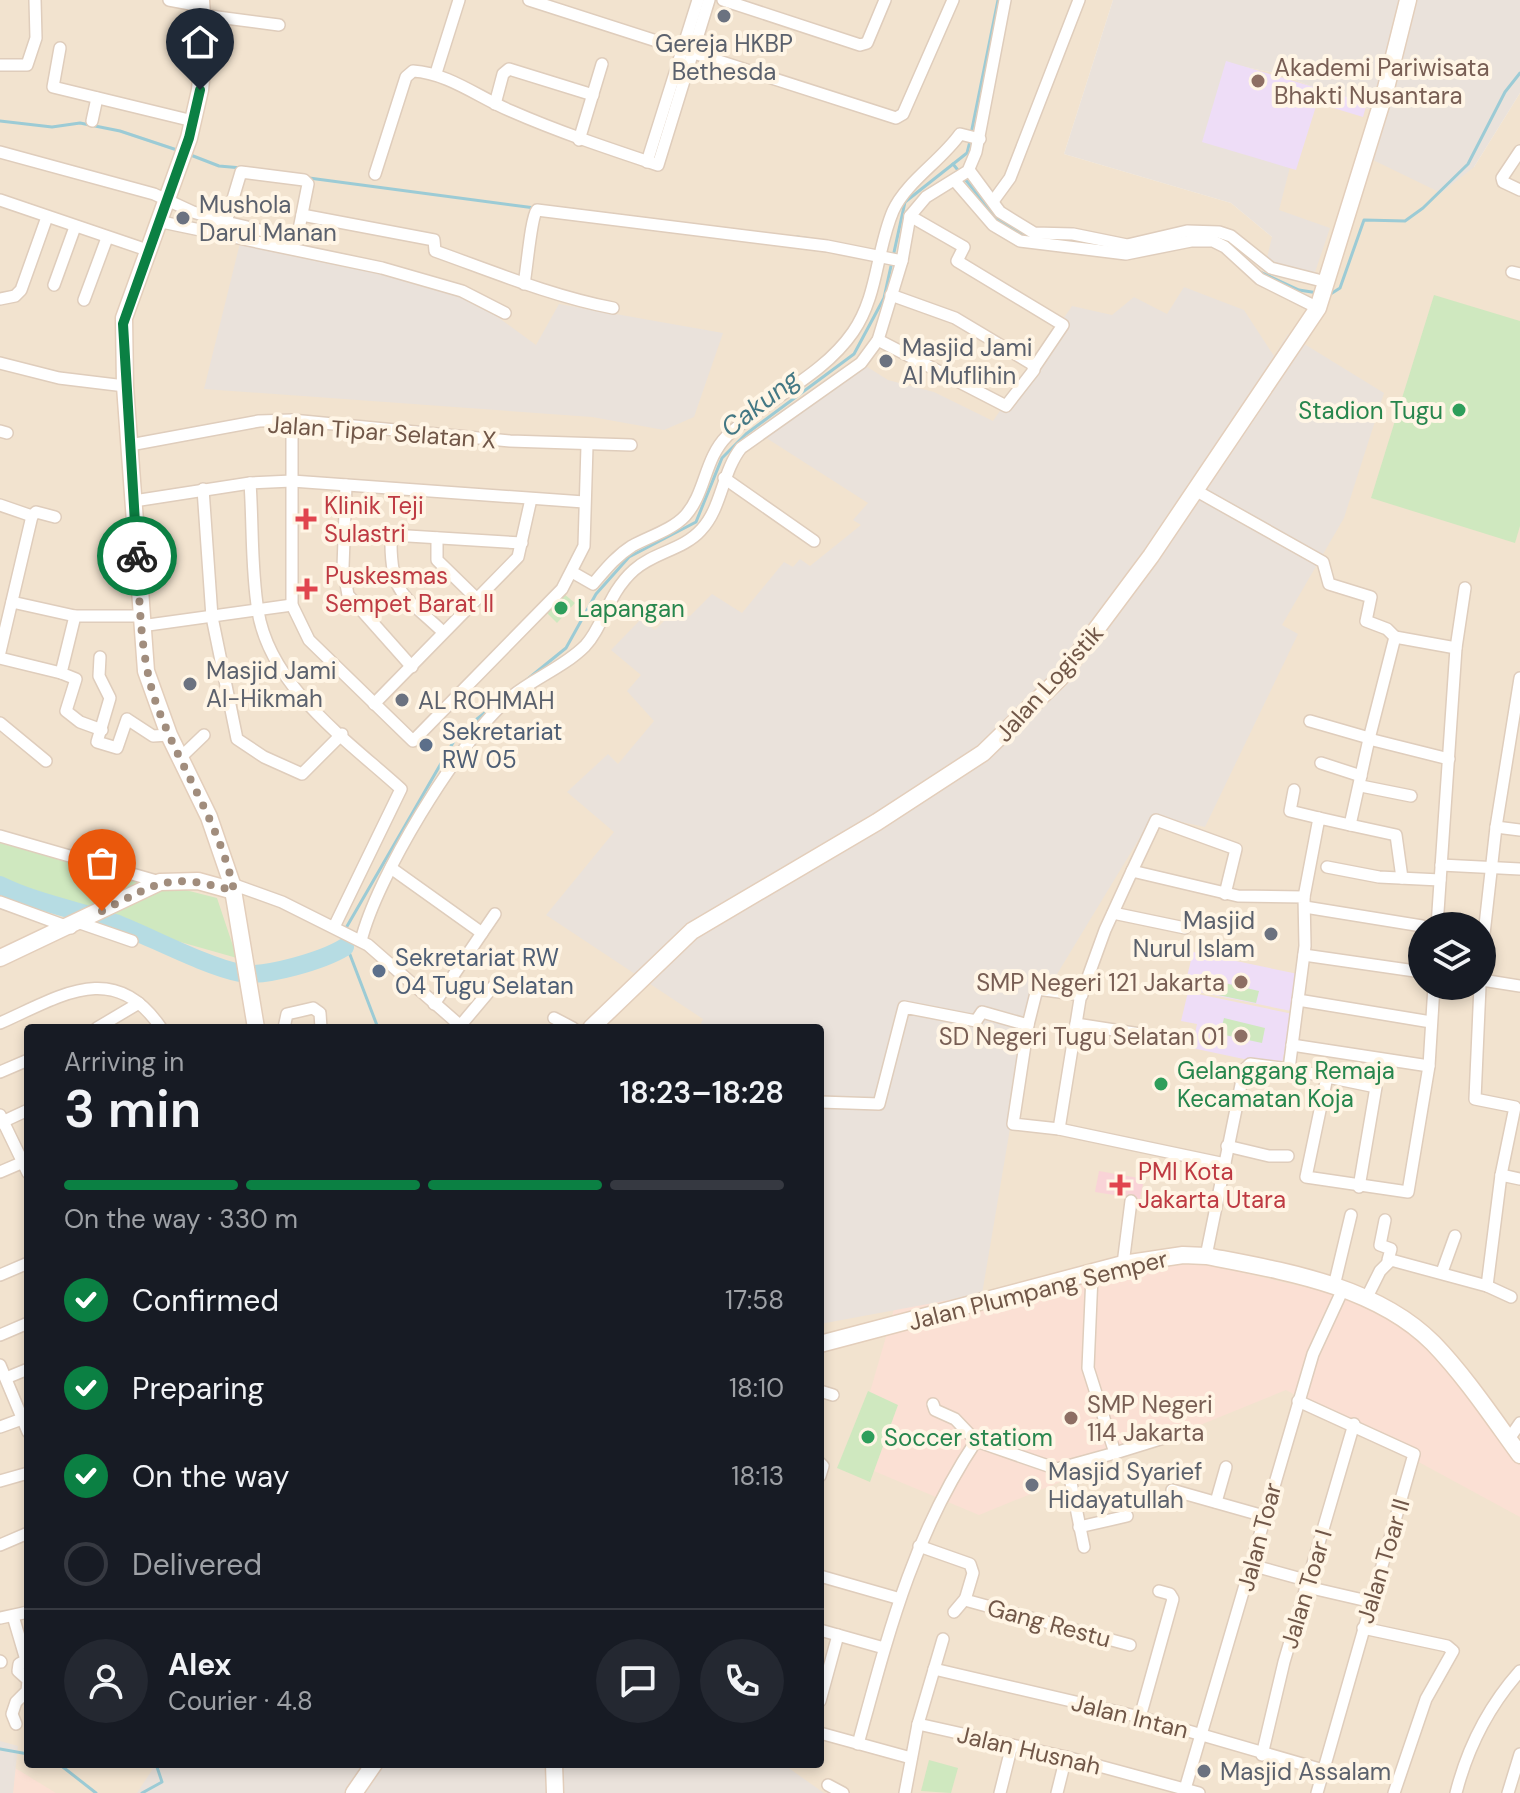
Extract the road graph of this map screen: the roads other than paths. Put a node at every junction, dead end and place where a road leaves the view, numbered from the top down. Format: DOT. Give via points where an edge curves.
graph roads {
  1 [pos="35,0"];
  2 [pos="169,0"];
  3 [pos="459,0"];
  4 [pos="529,0"];
  5 [pos="698,0"];
  6 [pos="709,0"];
  7 [pos="723,0"];
  8 [pos="885,0"];
  9 [pos="953,0"];
  10 [pos="1005,0"];
  11 [pos="1079,0"];
  12 [pos="1408,0"];
  13 [pos="744,3"];
  14 [pos="201,7"];
  15 [pos="279,25"];
  16 [pos="60,48"];
  17 [pos="689,51"];
  18 [pos="602,64"];
  19 [pos="0,65"];
  20 [pos="436,73"];
  21 [pos="593,95"];
  22 [pos="97,98"];
  23 [pos="495,104"];
  24 [pos="92,121"];
  25 [pos="191,129"];
  26 [pos="979,138"];
  27 [pos="579,140"];
  28 [pos="1520,151"];
  29 [pos="0,152"];
  30 [pos="969,171"];
  31 [pos="375,174"];
  32 [pos="956,180"];
  33 [pos="1516,188"];
  34 [pos="166,199"];
  35 [pos="0,200"];
  36 [pos="994,200"];
  37 [pos="302,215"];
  38 [pos="910,216"];
  39 [pos="47,217"];
  40 [pos="157,221"];
  41 [pos="226,222"];
  42 [pos="75,227"];
  43 [pos="107,238"];
  44 [pos="147,250"];
  45 [pos="881,253"];
  46 [pos="900,260"];
  47 [pos="524,284"];
  48 [pos="54,285"];
  49 [pos="891,295"];
  50 [pos="1322,295"];
  51 [pos="0,299"];
  52 [pos="84,300"];
  53 [pos="613,308"];
  54 [pos="505,313"];
  55 [pos="878,340"];
  56 [pos="0,363"];
  57 [pos="1034,368"];
  58 [pos="125,386"];
  59 [pos="292,420"];
  60 [pos="130,445"];
  61 [pos="631,445"];
  62 [pos="587,446"];
  63 [pos="724,478"];
  64 [pos="292,481"];
  65 [pos="250,483"];
  66 [pos="346,485"];
  67 [pos="203,489"];
  68 [pos="1195,490"];
  69 [pos="531,499"];
  70 [pos="134,501"];
  71 [pos="584,502"];
  72 [pos="0,505"];
  73 [pos="32,516"];
  74 [pos="55,517"];
  75 [pos="343,532"];
  76 [pos="391,535"];
  77 [pos="437,538"];
  78 [pos="814,541"];
  79 [pos="522,543"];
  80 [pos="572,572"];
  81 [pos="1465,588"];
  82 [pos="477,599"];
  83 [pos="292,605"];
  84 [pos="7,609"];
  85 [pos="258,611"];
  86 [pos="75,616"];
  87 [pos="212,617"];
  88 [pos="141,621"];
  89 [pos="443,632"];
  90 [pos="1395,637"];
  91 [pos="1456,648"];
  92 [pos="0,652"];
  93 [pos="100,657"];
  94 [pos="0,658"];
  95 [pos="412,667"];
  96 [pos="61,673"];
  97 [pos="1520,678"];
  98 [pos="377,702"];
  99 [pos="1310,721"];
  100 [pos="0,723"];
  101 [pos="102,730"];
  102 [pos="342,734"];
  103 [pos="169,735"];
  104 [pos="204,735"];
  105 [pos="1369,738"];
  106 [pos="180,758"];
  107 [pos="1449,759"];
  108 [pos="46,761"];
  109 [pos="1321,763"];
  110 [pos="1361,781"];
  111 [pos="1505,782"];
  112 [pos="1520,784"];
  113 [pos="1294,790"];
  114 [pos="1411,796"];
  115 [pos="1319,818"];
  116 [pos="1350,825"];
  117 [pos="1496,827"];
  118 [pos="1520,830"];
  119 [pos="0,836"];
  120 [pos="1441,865"];
  121 [pos="1327,867"];
  122 [pos="391,868"];
  123 [pos="1520,869"];
  124 [pos="1490,870"];
  125 [pos="1136,872"];
  126 [pos="1402,878"];
  127 [pos="1440,880"];
  128 [pos="160,882"];
  129 [pos="233,888"];
  130 [pos="1225,894"];
  131 [pos="0,902"];
  132 [pos="1304,902"];
  133 [pos="1438,912"];
  134 [pos="1486,912"];
  135 [pos="1113,913"];
  136 [pos="495,914"];
  137 [pos="85,920"];
  138 [pos="1408,923"];
  139 [pos="1185,928"];
  140 [pos="337,929"];
  141 [pos="482,934"];
  142 [pos="357,939"];
  143 [pos="132,941"];
  144 [pos="1304,955"];
  145 [pos="0,958"];
  146 [pos="1408,970"];
  147 [pos="497,982"];
  148 [pos="1496,982"];
  149 [pos="1520,986"];
  150 [pos="1082,995"];
  151 [pos="1298,1000"];
  152 [pos="1433,1000"];
  153 [pos="1480,1000"];
  154 [pos="139,1003"];
  155 [pos="434,1004"];
  156 [pos="554,1018"];
  157 [pos="1431,1022"];
  158 [pos="0,1023"];
  159 [pos="104,1024"];
  160 [pos="157,1024"];
  161 [pos="255,1024"];
  162 [pos="285,1024"];
  163 [pos="321,1024"];
  164 [pos="458,1024"];
  165 [pos="464,1024"];
  166 [pos="565,1024"];
  167 [pos="595,1024"];
  168 [pos="1028,1024"];
  169 [pos="1076,1024"];
  170 [pos="1153,1036"];
  171 [pos="1292,1045"];
  172 [pos="24,1062"];
  173 [pos="1429,1066"];
  174 [pos="1289,1069"];
  175 [pos="0,1072"];
  176 [pos="1327,1077"];
  177 [pos="824,1102"];
  178 [pos="1518,1107"];
  179 [pos="24,1111"];
  180 [pos="1,1120"];
  181 [pos="1059,1129"];
  182 [pos="1227,1146"];
  183 [pos="1288,1156"];
  184 [pos="24,1161"];
  185 [pos="1225,1164"];
  186 [pos="24,1166"];
  187 [pos="0,1172"];
  188 [pos="1501,1175"];
  189 [pos="1520,1179"];
  190 [pos="1359,1187"];
  191 [pos="1131,1201"];
  192 [pos="1351,1215"];
  193 [pos="1385,1220"];
  194 [pos="1455,1236"];
  195 [pos="1206,1256"];
  196 [pos="1388,1260"];
  197 [pos="1123,1264"];
  198 [pos="24,1265"];
  199 [pos="1442,1272"];
  200 [pos="0,1275"];
  201 [pos="1092,1275"];
  202 [pos="1487,1286"];
  203 [pos="1338,1288"];
  204 [pos="1511,1297"];
  205 [pos="1366,1299"];
  206 [pos="24,1325"];
  207 [pos="0,1335"];
  208 [pos="824,1343"];
  209 [pos="0,1365"];
  210 [pos="24,1371"];
  211 [pos="6,1378"];
  212 [pos="824,1392"];
  213 [pos="833,1395"];
  214 [pos="1298,1401"];
  215 [pos="933,1404"];
  216 [pos="24,1419"];
  217 [pos="1520,1423"];
  218 [pos="24,1424"];
  219 [pos="1354,1424"];
  220 [pos="0,1427"];
  221 [pos="1170,1436"];
  222 [pos="1509,1439"];
  223 [pos="976,1441"];
  224 [pos="1115,1453"];
  225 [pos="1520,1455"];
  226 [pos="1226,1467"];
  227 [pos="1068,1468"];
  228 [pos="24,1474"];
  229 [pos="0,1481"];
  230 [pos="1172,1490"];
  231 [pos="1216,1502"];
  232 [pos="1127,1516"];
  233 [pos="1264,1516"];
  234 [pos="1079,1527"];
  235 [pos="24,1535"];
  236 [pos="0,1545"];
  237 [pos="919,1546"];
  238 [pos="1084,1547"];
  239 [pos="1251,1565"];
  240 [pos="824,1577"];
  241 [pos="1308,1584"];
  242 [pos="1159,1591"];
  243 [pos="897,1598"];
  244 [pos="965,1599"];
  245 [pos="1372,1602"];
  246 [pos="954,1612"];
  247 [pos="24,1613"];
  248 [pos="13,1616"];
  249 [pos="0,1618"];
  250 [pos="1363,1628"];
  251 [pos="824,1631"];
  252 [pos="838,1635"];
  253 [pos="943,1639"];
  254 [pos="1130,1645"];
  255 [pos="884,1648"];
  256 [pos="24,1653"];
  257 [pos="24,1661"];
  258 [pos="934,1669"];
  259 [pos="1520,1671"];
  260 [pos="24,1676"];
  261 [pos="824,1686"];
  262 [pos="24,1695"];
  263 [pos="1140,1717"];
  264 [pos="16,1724"];
  265 [pos="918,1724"];
  266 [pos="824,1734"];
  267 [pos="1200,1734"];
  268 [pos="858,1744"];
  269 [pos="1012,1745"];
  270 [pos="1520,1754"];
  271 [pos="1262,1755"];
  272 [pos="1066,1757"];
  273 [pos="911,1758"];
  274 [pos="371,1768"];
  275 [pos="554,1768"];
  276 [pos="1323,1770"];
  277 [pos="828,1785"];
  278 [pos="1185,1789"];
  279 [pos="354,1793"];
  280 [pos="555,1793"];
  281 [pos="843,1793"];
  282 [pos="905,1793"];
  283 [pos="1000,1793"];
  284 [pos="1057,1793"];
  285 [pos="1199,1793"];
  286 [pos="1317,1793"];
  287 [pos="1394,1793"];
  288 [pos="1456,1793"];
  289 [pos="1508,1793"];
  1 -- 19 [label="street" via="36,38 27,65"];
  2 -- 14 [label="street"];
  3 -- 20 [label="street"];
  4 -- 17 [label="street"];
  5 -- 17 [label="street"];
  6 -- 17 [label="street"];
  7 -- 13 [label="street"];
  8 -- 13 [label="street" via="867,43 856,44"];
  9 -- 17 [label="street" via="903,114 887,116"];
  10 -- 26 [label="street"];
  11 -- 36 [label="street" via="1010,178"];
  12 -- 50 [label="main road, Jalan Logistik"];
  14 -- 15 [label="street"];
  14 -- 25 [label="main road" via="204,47"];
  16 -- 22 [label="street" via="52,86"];
  17 -- 27 [label="street" via="658,165"];
  18 -- 21 [label="street"];
  20 -- 23 [label="street"];
  20 -- 31 [label="street" via="407,75"];
  21 -- 23 [label="street" via="509,69"];
  21 -- 27 [label="street"];
  22 -- 24 [label="street"];
  22 -- 25 [label="street"];
  23 -- 27 [label="street"];
  25 -- 34 [label="main road"];
  26 -- 30 [label="street"];
  26 -- 45 [label="street" via="960,134 902,196"];
  28 -- 33 [label="street" via="1502,174 1503,182"];
  29 -- 34 [label="street"];
  30 -- 32 [label="street"];
  30 -- 36 [label="street"];
  32 -- 38 [label="street" via="926,197"];
  32 -- 50 [label="street" via="993,225 1020,241 1126,254 1213,241 1260,279"];
  34 -- 40 [label="main road"];
  34 -- 41 [label="street"];
  35 -- 39 [label="street"];
  36 -- 50 [label="street" via="1010,220 1043,235 1073,234 1127,245 1187,231 1219,232"];
  37 -- 41 [label="street" via="293,238"];
  37 -- 41 [label="street" via="307,182 242,171"];
  37 -- 47 [label="street" via="434,240 435,251"];
  38 -- 46 [label="street"];
  38 -- 57 [label="street" via="964,247 957,261 1063,325"];
  39 -- 42 [label="street"];
  39 -- 51 [label="street" via="21,290"];
  40 -- 44 [label="main road"];
  40 -- 54 [label="street" via="382,268 462,291"];
  42 -- 43 [label="street"];
  42 -- 48 [label="street"];
  43 -- 44 [label="street"];
  43 -- 52 [label="street"];
  44 -- 58 [label="main road" via="123,324"];
  45 -- 46 [label="street"];
  45 -- 47 [label="street" via="537,210"];
  45 -- 80 [label="street" via="868,305 853,332 837,351 725,437 684,517 630,548 593,584"];
  46 -- 49 [label="street"];
  47 -- 53 [label="street"];
  49 -- 55 [label="street"];
  49 -- 57 [label="street" via="955,318"];
  50 -- 68 [label="main road, Jalan Logistik"];
  55 -- 57 [label="street" via="1007,406"];
  55 -- 63 [label="street" via="861,363 753,437 732,459"];
  56 -- 58 [label="street" via="59,378"];
  58 -- 60 [label="main road"];
  59 -- 60 [label="street, Jalan Tipar Selatan X" via="259,421"];
  59 -- 62 [label="street, Jalan Tipar Selatan X"];
  59 -- 64 [label="street"];
  60 -- 70 [label="main road"];
  61 -- 62 [label="street, Jalan Tipar Selatan X"];
  62 -- 71 [label="street"];
  63 -- 78 [label="street"];
  63 -- 122 [label="street" via="705,526 636,568 607,603 585,646 508,699 480,729"];
  64 -- 65 [label="street"];
  64 -- 66 [label="street"];
  64 -- 83 [label="street"];
  65 -- 67 [label="street"];
  65 -- 85 [label="street"];
  66 -- 69 [label="street"];
  66 -- 75 [label="street"];
  67 -- 70 [label="street"];
  67 -- 87 [label="street"];
  68 -- 90 [label="street" via="1323,562 1329,584 1371,597 1366,621"];
  68 -- 167 [label="main road, Jalan Logistik" via="1106,620 1060,678 998,741 877,822 692,931"];
  69 -- 71 [label="street"];
  69 -- 79 [label="street"];
  70 -- 88 [label="main road"];
  71 -- 80 [label="street" via="584,546"];
  72 -- 73 [label="street"];
  73 -- 74 [label="street" via="36,512"];
  73 -- 84 [label="street"];
  75 -- 76 [label="street"];
  75 -- 95 [label="street" via="344,585 352,604"];
  76 -- 77 [label="street"];
  76 -- 89 [label="street" via="390,572 397,588"];
  77 -- 79 [label="street"];
  77 -- 82 [label="street" via="437,560"];
  79 -- 82 [label="street" via="518,557"];
  80 -- 98 [label="street" via="562,589 413,741"];
  81 -- 91 [label="street"];
  82 -- 89 [label="street"];
  83 -- 85 [label="street"];
  83 -- 98 [label="street" via="309,640"];
  84 -- 86 [label="street"];
  84 -- 92 [label="street"];
  85 -- 87 [label="street"];
  85 -- 102 [label="street" via="279,665 298,692"];
  86 -- 88 [label="street"];
  86 -- 96 [label="street"];
  87 -- 88 [label="street"];
  87 -- 102 [label="street" via="237,739 302,774"];
  88 -- 103 [label="main road" via="146,671"];
  89 -- 95 [label="street"];
  90 -- 91 [label="street"];
  90 -- 105 [label="street"];
  91 -- 107 [label="street"];
  93 -- 101 [label="street" via="99,676 110,698"];
  94 -- 96 [label="street"];
  95 -- 98 [label="street"];
  96 -- 101 [label="street" via="76,679 66,711"];
  97 -- 111 [label="street"];
  99 -- 105 [label="street"];
  100 -- 108 [label="street"];
  101 -- 103 [label="street" via="97,742 117,748 127,719 153,736"];
  102 -- 140 [label="street" via="401,789"];
  103 -- 106 [label="main road"];
  104 -- 106 [label="street"];
  105 -- 107 [label="street"];
  105 -- 110 [label="street"];
  106 -- 129 [label="main road" via="203,802"];
  107 -- 120 [label="street"];
  109 -- 110 [label="street"];
  110 -- 114 [label="street"];
  110 -- 116 [label="street"];
  111 -- 112 [label="street"];
  111 -- 117 [label="street"];
  113 -- 115 [label="street" via="1290,811"];
  115 -- 116 [label="street"];
  115 -- 132 [label="street"];
  116 -- 126 [label="street" via="1396,835"];
  117 -- 118 [label="street"];
  117 -- 124 [label="street"];
  119 -- 128 [label="street"];
  120 -- 124 [label="street"];
  120 -- 127 [label="street"];
  121 -- 126 [label="street"];
  122 -- 141 [label="street"];
  122 -- 142 [label="street"];
  123 -- 124 [label="street"];
  124 -- 134 [label="street"];
  125 -- 130 [label="street"];
  125 -- 130 [label="street" via="1156,820 1236,849"];
  125 -- 135 [label="street"];
  126 -- 127 [label="street"];
  127 -- 133 [label="street"];
  128 -- 129 [label="main road" via="198,881"];
  128 -- 137 [label="main road"];
  129 -- 140 [label="street" via="282,902"];
  129 -- 161 [label="main road"];
  130 -- 132 [label="street"];
  131 -- 137 [label="street"];
  132 -- 138 [label="street"];
  132 -- 144 [label="street"];
  135 -- 139 [label="street"];
  135 -- 150 [label="street"];
  136 -- 141 [label="street"];
  137 -- 143 [label="street"];
  137 -- 145 [label="main road"];
  140 -- 142 [label="street"];
  141 -- 155 [label="street"];
  142 -- 155 [label="street"];
  144 -- 146 [label="street"];
  144 -- 151 [label="street"];
  147 -- 165 [label="street"];
  148 -- 149 [label="street"];
  150 -- 168 [label="street" via="1037,989"];
  150 -- 169 [label="street"];
  151 -- 157 [label="street"];
  151 -- 171 [label="street"];
  152 -- 157 [label="street"];
  153 -- 178 [label="street" via="1476,1099"];
  154 -- 158 [label="street" via="101,986 80,988"];
  154 -- 159 [label="street"];
  154 -- 160 [label="street"];
  155 -- 164 [label="street"];
  156 -- 166 [label="street"];
  157 -- 173 [label="street"];
  162 -- 163 [label="street" via="287,1014 313,1008 320,1013"];
  168 -- 177 [label="street" via="982,1012 976,1021 904,1007 879,1104"];
  168 -- 181 [label="street" via="1011,1122"];
  169 -- 170 [label="street"];
  169 -- 181 [label="street"];
  171 -- 173 [label="street"];
  171 -- 174 [label="street"];
  172 -- 175 [label="street"];
  173 -- 190 [label="street" via="1408,1192"];
  174 -- 176 [label="street"];
  174 -- 182 [label="street" via="1245,1067"];
  176 -- 190 [label="street" via="1376,1087"];
  176 -- 190 [label="street" via="1304,1174"];
  178 -- 188 [label="street"];
  179 -- 180 [label="street"];
  180 -- 184 [label="street"];
  181 -- 185 [label="street"];
  182 -- 183 [label="street"];
  182 -- 185 [label="street"];
  185 -- 195 [label="street"];
  186 -- 187 [label="street"];
  188 -- 189 [label="street"];
  188 -- 202 [label="street"];
  191 -- 197 [label="street"];
  192 -- 203 [label="street, Jalan Toar"];
  193 -- 196 [label="street" via="1380,1245 1391,1249"];
  194 -- 199 [label="street"];
  195 -- 197 [label="main road, Jalan Plumpang Semper"];
  195 -- 203 [label="main road, Jalan Plumpang Semper"];
  196 -- 199 [label="street"];
  196 -- 205 [label="street"];
  197 -- 201 [label="main road, Jalan Plumpang Semper"];
  198 -- 200 [label="street"];
  199 -- 202 [label="street"];
  201 -- 208 [label="main road, Jalan Plumpang Semper"];
  201 -- 224 [label="street" via="1088,1368"];
  202 -- 204 [label="street"];
  203 -- 205 [label="main road, Jalan Plumpang Semper"];
  203 -- 214 [label="street, Jalan Toar"];
  205 -- 222 [label="main road, Jalan Plumpang Semper" via="1431,1341"];
  206 -- 207 [label="street"];
  209 -- 211 [label="street"];
  210 -- 211 [label="street"];
  211 -- 216 [label="street"];
  212 -- 213 [label="street"];
  214 -- 219 [label="street, Jalan Toar II"];
  214 -- 233 [label="street, Jalan Toar"];
  215 -- 223 [label="street"];
  217 -- 222 [label="street"];
  218 -- 220 [label="street"];
  219 -- 241 [label="street, Jalan Toar I"];
  219 -- 245 [label="street, Jalan Toar II" via="1414,1454"];
  221 -- 224 [label="street"];
  222 -- 225 [label="main road, Jalan Plumpang Semper"];
  223 -- 227 [label="street" via="1046,1467"];
  223 -- 237 [label="street"];
  224 -- 227 [label="street"];
  226 -- 231 [label="street"];
  227 -- 234 [label="street"];
  228 -- 229 [label="street"];
  230 -- 231 [label="street"];
  231 -- 233 [label="street"];
  232 -- 234 [label="street"];
  233 -- 239 [label="street, Jalan Toar"];
  234 -- 238 [label="street"];
  235 -- 236 [label="street"];
  237 -- 243 [label="street"];
  237 -- 244 [label="street, Gang Restu" via="970,1564 973,1573"];
  239 -- 241 [label="street"];
  239 -- 267 [label="street, Jalan Toar"];
  240 -- 243 [label="street"];
  241 -- 245 [label="street"];
  241 -- 271 [label="street, Jalan Toar I"];
  242 -- 263 [label="street" via="1173,1599"];
  243 -- 255 [label="street"];
  244 -- 246 [label="street"];
  244 -- 254 [label="street, Gang Restu"];
  245 -- 250 [label="street, Jalan Toar II"];
  247 -- 248 [label="street"];
  248 -- 249 [label="street"];
  248 -- 256 [label="street"];
  250 -- 276 [label="street, Jalan Toar II"];
  250 -- 287 [label="street" via="1453,1651 1426,1699"];
  251 -- 252 [label="street"];
  252 -- 255 [label="street"];
  252 -- 261 [label="street"];
  253 -- 258 [label="street"];
  255 -- 268 [label="street"];
  257 -- 260 [label="street" via="18,1671"];
  258 -- 263 [label="street, Jalan Intan"];
  258 -- 265 [label="street"];
  259 -- 288 [label="street" via="1495,1700 1469,1750"];
  262 -- 264 [label="street" via="12,1714"];
  263 -- 267 [label="street, Jalan Intan"];
  265 -- 269 [label="street, Jalan Husnah"];
  265 -- 273 [label="street"];
  266 -- 268 [label="street"];
  267 -- 271 [label="street, Jalan Intan"];
  267 -- 278 [label="street, Jalan Toar"];
  268 -- 273 [label="street"];
  269 -- 272 [label="street, Jalan Husnah"];
  269 -- 283 [label="street"];
  270 -- 289 [label="street"];
  271 -- 276 [label="street, Jalan Intan"];
  272 -- 278 [label="street, Jalan Husnah"];
  272 -- 284 [label="street"];
  273 -- 282 [label="street"];
  274 -- 279 [label="main road"];
  275 -- 280 [label="main road"];
  276 -- 286 [label="street, Jalan Toar II"];
  277 -- 281 [label="street"];
  278 -- 285 [label="street, Jalan Husnah"];
}
